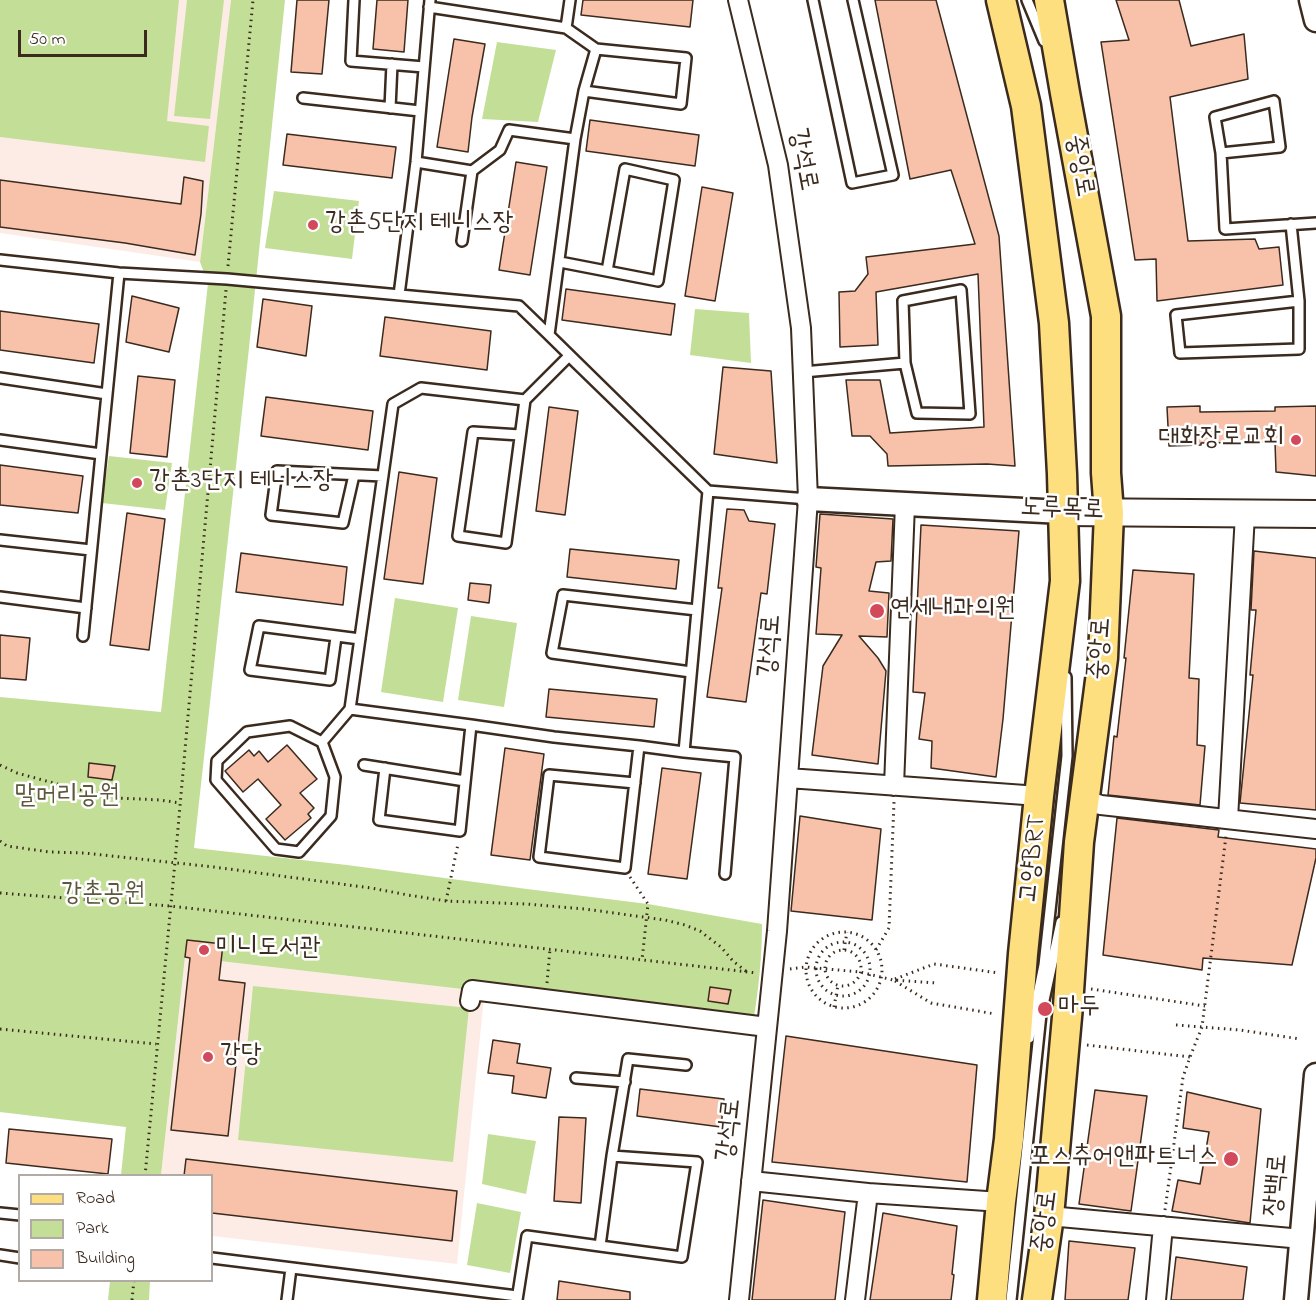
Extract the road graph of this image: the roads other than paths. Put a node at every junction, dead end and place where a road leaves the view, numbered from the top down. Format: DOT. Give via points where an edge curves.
graph roads {
  1 [pos="354,0"];
  2 [pos="570,0"];
  3 [pos="738,0"];
  4 [pos="813,0"];
  5 [pos="852,0"];
  6 [pos="1000,0"];
  7 [pos="1027,0"];
  8 [pos="1049,0"];
  9 [pos="1311,0"];
  10 [pos="429,3"];
  11 [pos="1316,20"];
  12 [pos="566,28"];
  13 [pos="596,49"];
  14 [pos="392,64"];
  15 [pos="424,67"];
  16 [pos="584,91"];
  17 [pos="1065,93"];
  18 [pos="303,98"];
  19 [pos="390,108"];
  20 [pos="420,111"];
  21 [pos="575,139"];
  22 [pos="1221,153"];
  23 [pos="416,162"];
  24 [pos="472,171"];
  25 [pos="1316,222"];
  26 [pos="1291,224"];
  27 [pos="462,241"];
  28 [pos="0,261"];
  29 [pos="560,262"];
  30 [pos="607,271"];
  31 [pos="119,273"];
  32 [pos="399,295"];
  33 [pos="1299,302"];
  34 [pos="549,335"];
  35 [pos="905,363"];
  36 [pos="803,372"];
  37 [pos="0,378"];
  38 [pos="107,394"];
  39 [pos="525,400"];
  40 [pos="520,435"];
  41 [pos="0,440"];
  42 [pos="101,454"];
  43 [pos="354,475"];
  44 [pos="383,476"];
  45 [pos="708,491"];
  46 [pos="808,499"];
  47 [pos="905,504"];
  48 [pos="1064,512"];
  49 [pos="1109,513"];
  50 [pos="1245,514"];
  51 [pos="1316,514"];
  52 [pos="0,540"];
  53 [pos="91,550"];
  54 [pos="1065,582"];
  55 [pos="0,597"];
  56 [pos="86,608"];
  57 [pos="697,610"];
  58 [pos="83,636"];
  59 [pos="336,637"];
  60 [pos="360,639"];
  61 [pos="1066,651"];
  62 [pos="1066,663"];
  63 [pos="691,672"];
  64 [pos="350,710"];
  65 [pos="471,725"];
  66 [pos="322,742"];
  67 [pos="639,746"];
  68 [pos="684,752"];
  69 [pos="364,765"];
  70 [pos="385,768"];
  71 [pos="788,778"];
  72 [pos="465,782"];
  73 [pos="635,783"];
  74 [pos="894,786"];
  75 [pos="1039,796"];
  76 [pos="1084,800"];
  77 [pos="1228,819"];
  78 [pos="1316,829"];
  79 [pos="1078,842"];
  80 [pos="725,874"];
  81 [pos="1066,899"];
  82 [pos="1064,911"];
  83 [pos="470,1001"];
  84 [pos="767,1027"];
  85 [pos="1028,1047"];
  86 [pos="1025,1059"];
  87 [pos="686,1065"];
  88 [pos="1316,1076"];
  89 [pos="576,1078"];
  90 [pos="625,1082"];
  91 [pos="1009,1138"];
  92 [pos="612,1156"];
  93 [pos="751,1181"];
  94 [pos="868,1193"];
  95 [pos="1001,1202"];
  96 [pos="0,1213"];
  97 [pos="18,1215"];
  98 [pos="1049,1215"];
  99 [pos="1163,1226"];
  100 [pos="1302,1239"];
  101 [pos="600,1246"];
  102 [pos="0,1255"];
  103 [pos="18,1258"];
  104 [pos="213,1258"];
  105 [pos="291,1268"];
  106 [pos="517,1298"];
  107 [pos="287,1300"];
  108 [pos="739,1300"];
  109 [pos="855,1300"];
  110 [pos="992,1300"];
  111 [pos="1011,1300"];
  112 [pos="1037,1300"];
  113 [pos="1156,1300"];
  114 [pos="1296,1300"];
  1 -- 14 [label="lane" via="351,61"];
  2 -- 12 [label="lane"];
  3 -- 36 [label="street, 강석로" via="778,165 801,328"];
  4 -- 5 [label="lane" via="852,183 893,175"];
  6 -- 48 [label="main road, 중앙로" via="1026,106 1054,323"];
  7 -- 17 [label="lane"];
  8 -- 17 [label="main road, 중앙로"];
  9 -- 11 [label="street"];
  10 -- 12 [label="lane"];
  10 -- 15 [label="lane"];
  12 -- 13 [label="lane"];
  13 -- 16 [label="lane"];
  13 -- 16 [label="lane" via="686,58 681,104"];
  14 -- 15 [label="lane"];
  14 -- 19 [label="lane"];
  15 -- 20 [label="lane"];
  16 -- 21 [label="lane"];
  17 -- 49 [label="main road, 중앙로" via="1106,316"];
  18 -- 19 [label="lane"];
  19 -- 20 [label="lane"];
  20 -- 23 [label="lane"];
  21 -- 24 [label="lane" via="509,130 500,150"];
  21 -- 29 [label="lane"];
  22 -- 22 [label="lane" via="1215,117 1274,101 1280,147"];
  22 -- 26 [label="lane" via="1225,230"];
  23 -- 24 [label="lane"];
  23 -- 32 [label="lane"];
  24 -- 27 [label="lane"];
  25 -- 26 [label="lane"];
  26 -- 33 [label="lane"];
  28 -- 31 [label="lane"];
  29 -- 30 [label="lane"];
  29 -- 34 [label="lane"];
  30 -- 30 [label="lane" via="625,169 674,180 658,281"];
  31 -- 32 [label="lane"];
  31 -- 38 [label="lane"];
  32 -- 34 [label="lane" via="519,306"];
  33 -- 33 [label="lane" via="1299,349 1180,353 1176,315"];
  34 -- 45 [label="lane"];
  35 -- 35 [label="lane" via="917,413 970,414 962,290 903,301"];
  35 -- 36 [label="lane"];
  36 -- 46 [label="street, 강석로"];
  37 -- 38 [label="lane"];
  38 -- 42 [label="lane"];
  39 -- 40 [label="lane"];
  39 -- 44 [label="lane" via="421,388 393,404"];
  39 -- 45 [label="lane" via="569,356"];
  40 -- 40 [label="lane" via="506,543 458,536 473,432"];
  41 -- 42 [label="lane"];
  42 -- 53 [label="lane"];
  43 -- 43 [label="lane" via="277,471 271,514 343,523"];
  43 -- 44 [label="lane"];
  44 -- 60 [label="lane"];
  45 -- 46 [label="lane"];
  45 -- 57 [label="lane"];
  46 -- 47 [label="street, 노루목로"];
  46 -- 71 [label="street, 강석로"];
  47 -- 48 [label="street, 노루목로"];
  47 -- 74 [label="street"];
  48 -- 49 [label="main road, 노루목로"];
  48 -- 54 [label="main road, 중앙로"];
  49 -- 50 [label="main road, 노루목로"];
  49 -- 76 [label="main road, 중앙로" via="1103,658"];
  50 -- 51 [label="main road, 노루목로"];
  50 -- 77 [label="street"];
  52 -- 53 [label="lane"];
  53 -- 56 [label="lane"];
  54 -- 61 [label="lane"];
  54 -- 75 [label="main road, 중앙로"];
  55 -- 56 [label="lane"];
  56 -- 58 [label="lane"];
  57 -- 63 [label="lane"];
  57 -- 63 [label="lane" via="563,595 552,653"];
  59 -- 59 [label="lane" via="259,626 250,670 330,680"];
  59 -- 60 [label="lane"];
  60 -- 64 [label="lane"];
  62 -- 85 [label="lane, 고양BRT" via="1067,756 1044,965"];
  63 -- 68 [label="lane"];
  64 -- 65 [label="lane"];
  64 -- 66 [label="lane"];
  65 -- 67 [label="lane"];
  65 -- 72 [label="lane"];
  66 -- 66 [label="lane" via="291,726 247,732 217,762 216,780 276,849 299,852 331,816 335,777"];
  67 -- 68 [label="lane"];
  67 -- 73 [label="lane"];
  68 -- 80 [label="lane" via="735,757"];
  69 -- 70 [label="lane"];
  70 -- 72 [label="lane"];
  70 -- 72 [label="lane" via="379,820 460,831"];
  71 -- 74 [label="street"];
  71 -- 84 [label="street, 강석로"];
  73 -- 73 [label="lane" via="549,775 539,857 625,868"];
  74 -- 75 [label="street"];
  75 -- 91 [label="main road, 중앙로"];
  76 -- 77 [label="street" via="1101,806"];
  76 -- 79 [label="main road, 중앙로"];
  77 -- 78 [label="street"];
  79 -- 81 [label="lane, 고양BRT"];
  79 -- 98 [label="main road, 중앙로"];
  82 -- 111 [label="lane, 고양BRT" via="1041,1014"];
  83 -- 84 [label="street" via="472,990"];
  84 -- 93 [label="street, 강석로"];
  86 -- 91 [label="lane"];
  87 -- 90 [label="lane" via="628,1059"];
  88 -- 100 [label="street, 장백로"];
  89 -- 90 [label="lane"];
  90 -- 92 [label="lane"];
  91 -- 95 [label="main road, 중앙로"];
  92 -- 101 [label="lane"];
  92 -- 101 [label="lane" via="697,1162 682,1257"];
  93 -- 94 [label="street"];
  93 -- 108 [label="street, 강석로"];
  94 -- 95 [label="street"];
  94 -- 109 [label="street"];
  95 -- 110 [label="main road, 중앙로"];
  96 -- 97 [label="lane"];
  98 -- 99 [label="street"];
  98 -- 112 [label="main road, 중앙로"];
  99 -- 100 [label="street"];
  99 -- 113 [label="street"];
  100 -- 114 [label="street, 장백로"];
  101 -- 106 [label="lane" via="527,1236"];
  102 -- 103 [label="lane"];
  104 -- 105 [label="lane"];
  105 -- 106 [label="lane"];
  105 -- 107 [label="lane"];
}
